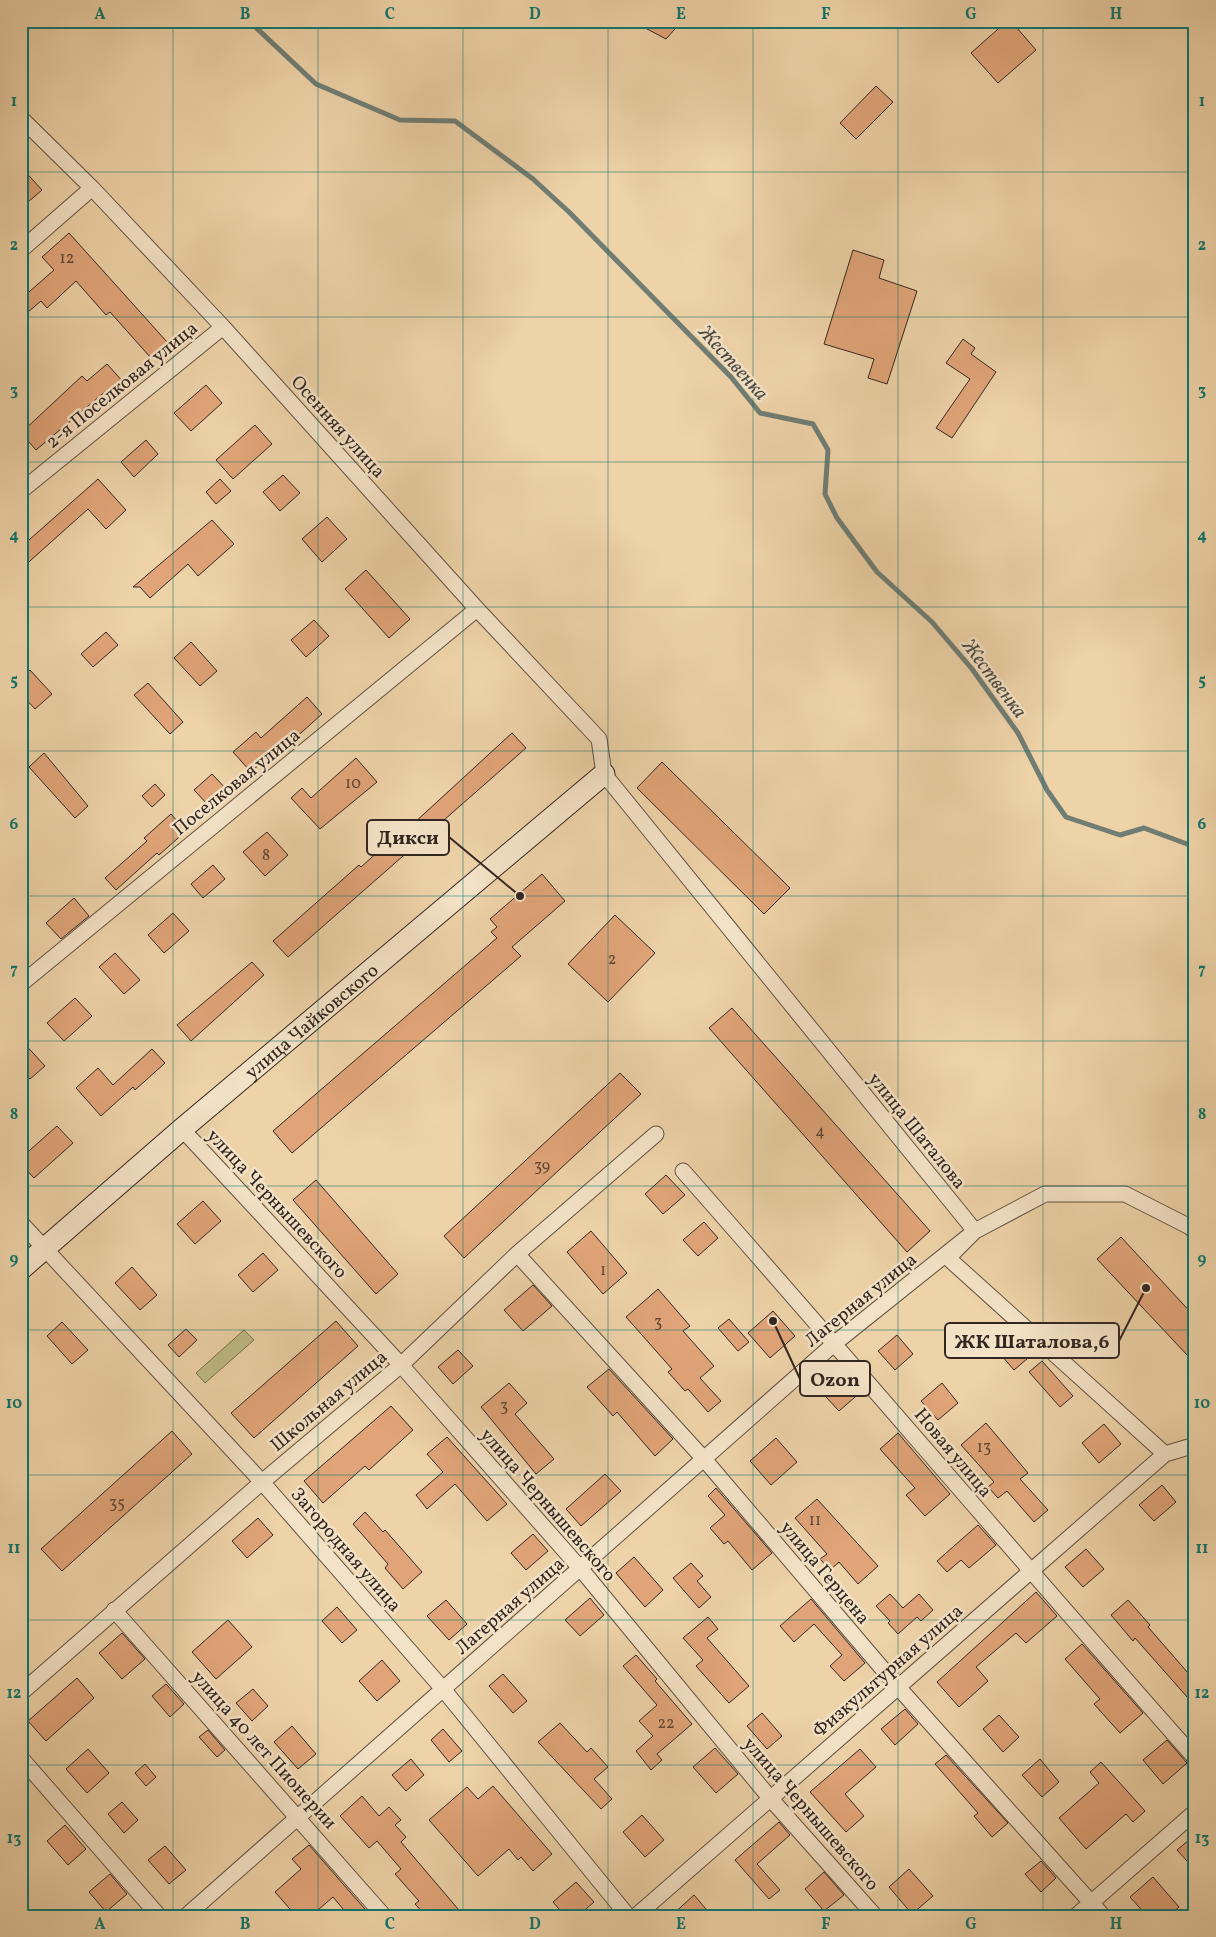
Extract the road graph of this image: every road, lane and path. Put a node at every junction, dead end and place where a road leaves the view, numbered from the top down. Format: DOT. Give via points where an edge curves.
graph roads {
  1 [pos="21,118"];
  2 [pos="92,188"];
  3 [pos="21,250"];
  4 [pos="223,327"];
  5 [pos="21,490"];
  6 [pos="477,609"];
  7 [pos="604,774"];
  8 [pos="22,981"];
  9 [pos="182,1129"];
  10 [pos="656,1134"];
  11 [pos="683,1171"];
  12 [pos="21,1223"];
  13 [pos="1193,1226"];
  14 [pos="975,1231"];
  15 [pos="46,1248"];
  16 [pos="517,1254"];
  17 [pos="21,1269"];
  18 [pos="835,1343"];
  19 [pos="401,1365"];
  20 [pos="1195,1445"];
  21 [pos="1165,1454"];
  22 [pos="704,1459"];
  23 [pos="262,1482"];
  24 [pos="580,1568"];
  25 [pos="1030,1572"];
  26 [pos="114,1610"];
  27 [pos="898,1687"];
  28 [pos="443,1689"];
  29 [pos="21,1693"];
  30 [pos="21,1758"];
  31 [pos="1195,1758"];
  32 [pos="770,1798"];
  33 [pos="1195,1812"];
  34 [pos="299,1816"];
  35 [pos="1091,1903"];
  36 [pos="159,1916"];
  37 [pos="186,1916"];
  38 [pos="384,1916"];
  39 [pos="628,1916"];
  40 [pos="636,1916"];
  41 [pos="875,1916"];
  42 [pos="1076,1916"];
  43 [pos="1103,1916"];
  1 -- 2 [label="street, Осенняя улица"];
  2 -- 3 [label="street"];
  2 -- 4 [label="street, Осенняя улица"];
  4 -- 5 [label="street, 2-я Поселковая улица"];
  4 -- 6 [label="street, Осенняя улица"];
  6 -- 7 [label="street, Осенняя улица" via="599,739"];
  6 -- 8 [label="street, Поселковая улица"];
  7 -- 9 [label="street, улица Чайковского"];
  7 -- 14 [label="street, улица Шаталова"];
  9 -- 15 [label="street, улица Чайковского"];
  9 -- 19 [label="street, улица Чернышевского"];
  10 -- 16 [label="street, Школьная улица"];
  11 -- 18 [label="street, Новая улица"];
  12 -- 15 [label="street, Загородная улица"];
  13 -- 14 [label="street" via="1125,1194 1045,1194"];
  14 -- 18 [label="street, Лагерная улица"];
  14 -- 21 [label="street" via="948,1258"];
  15 -- 17 [label="street, улица Чайковского"];
  15 -- 23 [label="street, Загородная улица"];
  16 -- 19 [label="street, Школьная улица"];
  16 -- 22 [label="street, улица Герцена"];
  18 -- 22 [label="street, Лагерная улица"];
  18 -- 25 [label="street, Новая улица"];
  19 -- 23 [label="street, Школьная улица"];
  19 -- 24 [label="street, улица Чернышевского"];
  20 -- 21 [label="street"];
  21 -- 25 [label="street, Физкультурная улица"];
  22 -- 24 [label="street, Лагерная улица"];
  22 -- 27 [label="street, улица Герцена"];
  23 -- 26 [label="street, Школьная улица"];
  23 -- 28 [label="street, Загородная улица"];
  24 -- 28 [label="street, Лагерная улица"];
  24 -- 32 [label="street, улица Чернышевского"];
  25 -- 27 [label="street, Физкультурная улица"];
  25 -- 31 [label="street, Новая улица"];
  26 -- 29 [label="street, Школьная улица"];
  26 -- 34 [label="street, улица 40 лет Пионерии"];
  27 -- 32 [label="street, Физкультурная улица"];
  27 -- 35 [label="street, улица Герцена"];
  28 -- 34 [label="street, Лагерная улица"];
  28 -- 39 [label="street, Загородная улица"];
  30 -- 36 [label="street"];
  32 -- 40 [label="street, Физкультурная улица"];
  32 -- 41 [label="street, улица Чернышевского"];
  33 -- 35 [label="street"];
  34 -- 37 [label="street, Лагерная улица"];
  34 -- 38 [label="street, улица 40 лет Пионерии"];
  35 -- 42 [label="street"];
  35 -- 43 [label="street, улица Герцена"];
}
